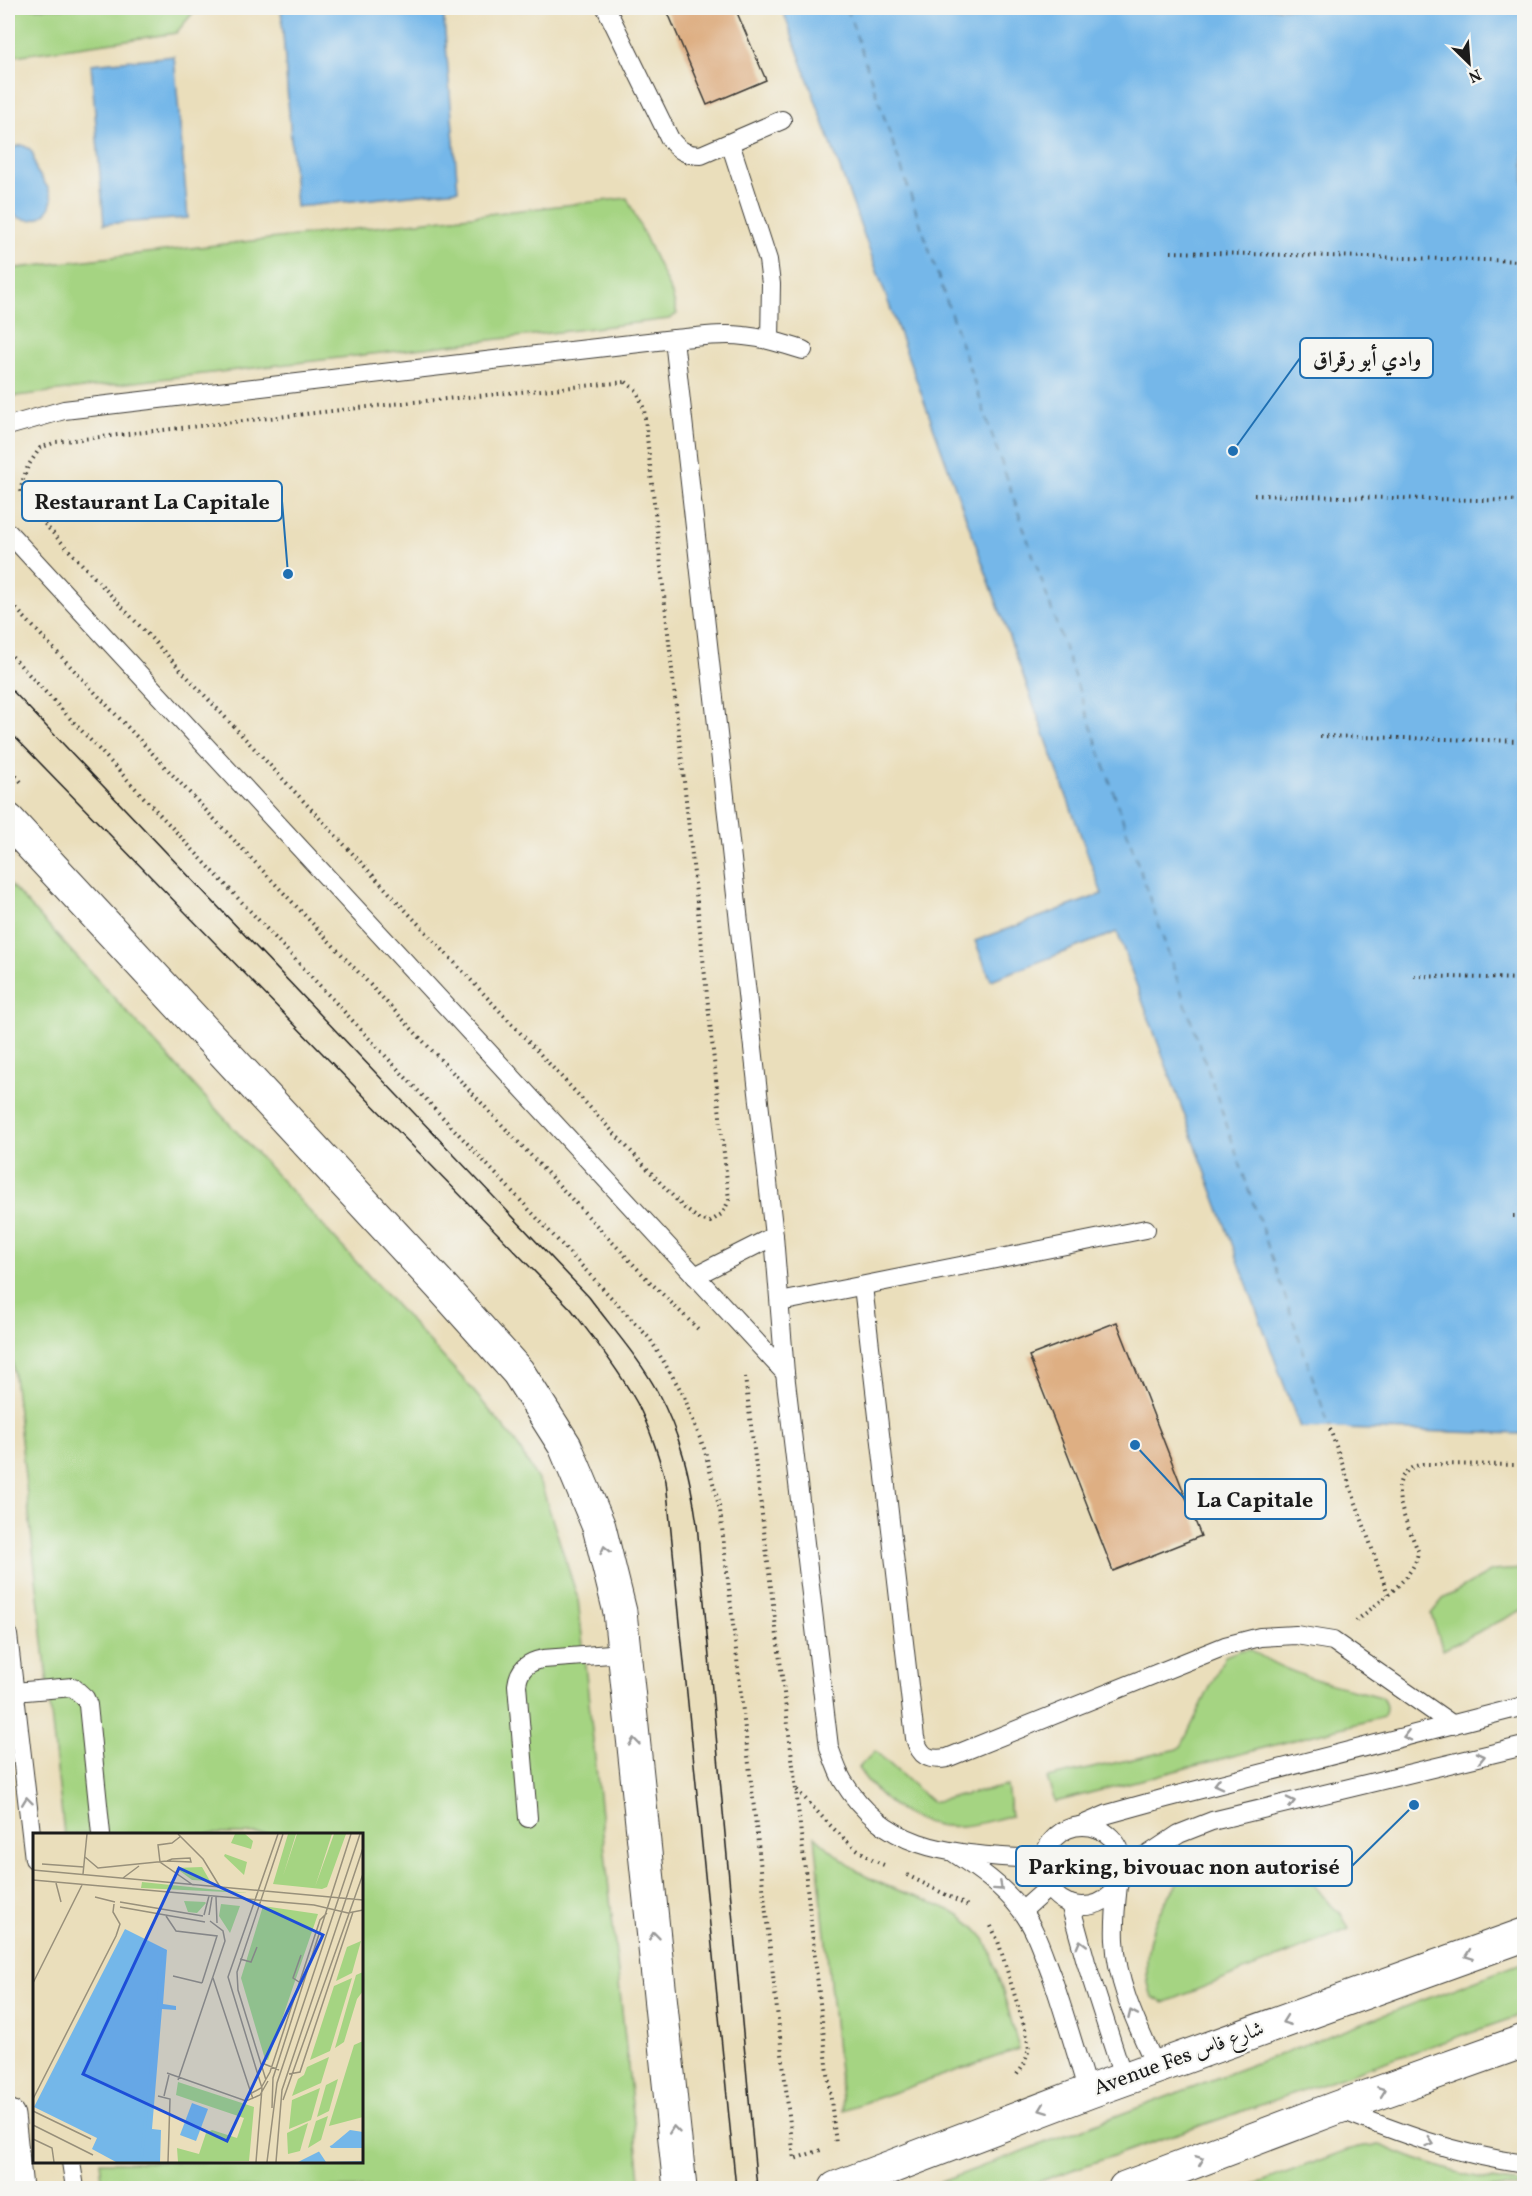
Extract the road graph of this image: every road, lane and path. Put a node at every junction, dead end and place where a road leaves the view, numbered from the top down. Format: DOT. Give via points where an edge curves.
graph roads {
  1 [pos="606,8"];
  2 [pos="782,120"];
  3 [pos="730,143"];
  4 [pos="1171,252"];
  5 [pos="1524,261"];
  6 [pos="675,339"];
  7 [pos="771,340"];
  8 [pos="803,350"];
  9 [pos="8,426"];
  10 [pos="1254,495"];
  11 [pos="1524,501"];
  12 [pos="8,532"];
  13 [pos="8,600"];
  14 [pos="8,652"];
  15 [pos="1320,736"];
  16 [pos="1524,741"];
  17 [pos="9,824"];
  18 [pos="1414,975"];
  19 [pos="1524,979"];
  20 [pos="684,1208"];
  21 [pos="1513,1215"];
  22 [pos="1524,1216"];
  23 [pos="1146,1229"];
  24 [pos="774,1236"];
  25 [pos="695,1276"];
  26 [pos="863,1287"];
  27 [pos="780,1302"];
  28 [pos="704,1335"];
  29 [pos="786,1373"];
  30 [pos="744,1375"];
  31 [pos="1330,1429"];
  32 [pos="1524,1465"];
  33 [pos="1388,1594"];
  34 [pos="8,1635"];
  35 [pos="1333,1641"];
  36 [pos="624,1653"];
  37 [pos="14,1692"];
  38 [pos="1524,1706"];
  39 [pos="1453,1725"];
  40 [pos="1524,1746"];
  41 [pos="796,1790"];
  42 [pos="528,1818"];
  43 [pos="1080,1826"];
  44 [pos="101,1833"];
  45 [pos="33,1851"];
  46 [pos="952,1852"];
  47 [pos="1043,1860"];
  48 [pos="889,1867"];
  49 [pos="899,1871"];
  50 [pos="1120,1878"];
  51 [pos="1049,1887"];
  52 [pos="1070,1904"];
  53 [pos="977,1911"];
  54 [pos="1022,1911"];
  55 [pos="984,1918"];
  56 [pos="1524,1935"];
  57 [pos="1524,2041"];
  58 [pos="1156,2067"];
  59 [pos="1014,2078"];
  60 [pos="1124,2080"];
  61 [pos="1088,2092"];
  62 [pos="1336,2108"];
  63 [pos="8,2116"];
  64 [pos="836,2144"];
  65 [pos="794,2159"];
  66 [pos="71,2163"];
  67 [pos="1524,2164"];
  68 [pos="16,2188"];
  69 [pos="75,2188"];
  70 [pos="680,2188"];
  71 [pos="836,2188"];
  72 [pos="1125,2188"];
  1 -- 3 [label="lane" via="675,145 690,156 701,156"];
  2 -- 3 [label="lane"];
  3 -- 7 [label="lane" via="768,260"];
  4 -- 5 [label="path"];
  6 -- 7 [label="lane" via="744,335"];
  6 -- 9 [label="lane" via="64,410"];
  6 -- 24 [label="lane"];
  7 -- 8 [label="lane"];
  10 -- 11 [label="path"];
  12 -- 25 [label="lane"];
  13 -- 28 [label="path"];
  14 -- 65 [label="path" via="650,1340 683,1394 705,1451 720,1510"];
  15 -- 16 [label="path"];
  36 -- 17 [label="street, one-way" via="620,1612 600,1527 565,1446 518,1372"];
  18 -- 19 [label="path"];
  20 -- 20 [label="path" via="27,504 20,488 40,448 56,442 391,404 626,382 637,392 646,421 729,1200 723,1213 710,1222"];
  21 -- 22 [label="path"];
  23 -- 26 [label="lane"];
  24 -- 25 [label="lane"];
  24 -- 27 [label="lane"];
  25 -- 29 [label="lane"];
  26 -- 27 [label="lane"];
  26 -- 35 [label="lane" via="915,1738 925,1756 947,1758 1224,1646 1260,1637 1296,1635"];
  27 -- 29 [label="lane"];
  29 -- 46 [label="lane" via="829,1746 842,1779 861,1807 887,1829 918,1845"];
  30 -- 41 [label="path"];
  31 -- 33 [label="path"];
  32 -- 33 [label="path" via="1423,1464 1406,1471 1397,1492 1418,1558"];
  33 -- 35 [label="path"];
  34 -- 37 [label="lane"];
  35 -- 39 [label="lane"];
  36 -- 42 [label="lane" via="543,1659 522,1668 517,1685"];
  70 -- 36 [label="street, one-way"];
  37 -- 44 [label="lane" via="73,1687 85,1698"];
  45 -- 37 [label="lane, one-way"];
  38 -- 39 [label="lane"];
  39 -- 43 [label="lane, one-way" via="1166,1798"];
  50 -- 40 [label="lane, one-way" via="1179,1834 1212,1821"];
  41 -- 48 [label="path" via="869,1858"];
  41 -- 64 [label="path"];
  43 -- 47 [label="lane" via="1056,1837"];
  43 -- 50 [label="lane" via="1107,1834 1117,1845 1122,1858"];
  46 -- 47 [label="lane"];
  46 -- 54 [label="lane, one-way" via="981,1871"];
  47 -- 51 [label="lane"];
  49 -- 53 [label="path"];
  50 -- 52 [label="lane" via="1109,1896 1098,1904"];
  58 -- 50 [label="lane, one-way" via="1122,1984 1114,1941"];
  51 -- 52 [label="lane"];
  51 -- 54 [label="lane"];
  60 -- 52 [label="lane, one-way"];
  54 -- 61 [label="lane" via="1038,1938"];
  55 -- 59 [label="path" via="998,1941 1026,2032 1029,2049"];
  56 -- 58 [label="street, Avenue Fes شارع فاس, one-way"];
  62 -- 57 [label="street, one-way"];
  58 -- 60 [label="street, Avenue Fes شارع فاس"];
  60 -- 61 [label="street, Avenue Fes شارع فاس"];
  61 -- 71 [label="street, Avenue Fes شارع فاس, one-way"];
  62 -- 67 [label="lane, one-way" via="1430,2144"];
  72 -- 62 [label="street, one-way"];
  63 -- 68 [label="street"];
  66 -- 69 [label="lane"];
}
